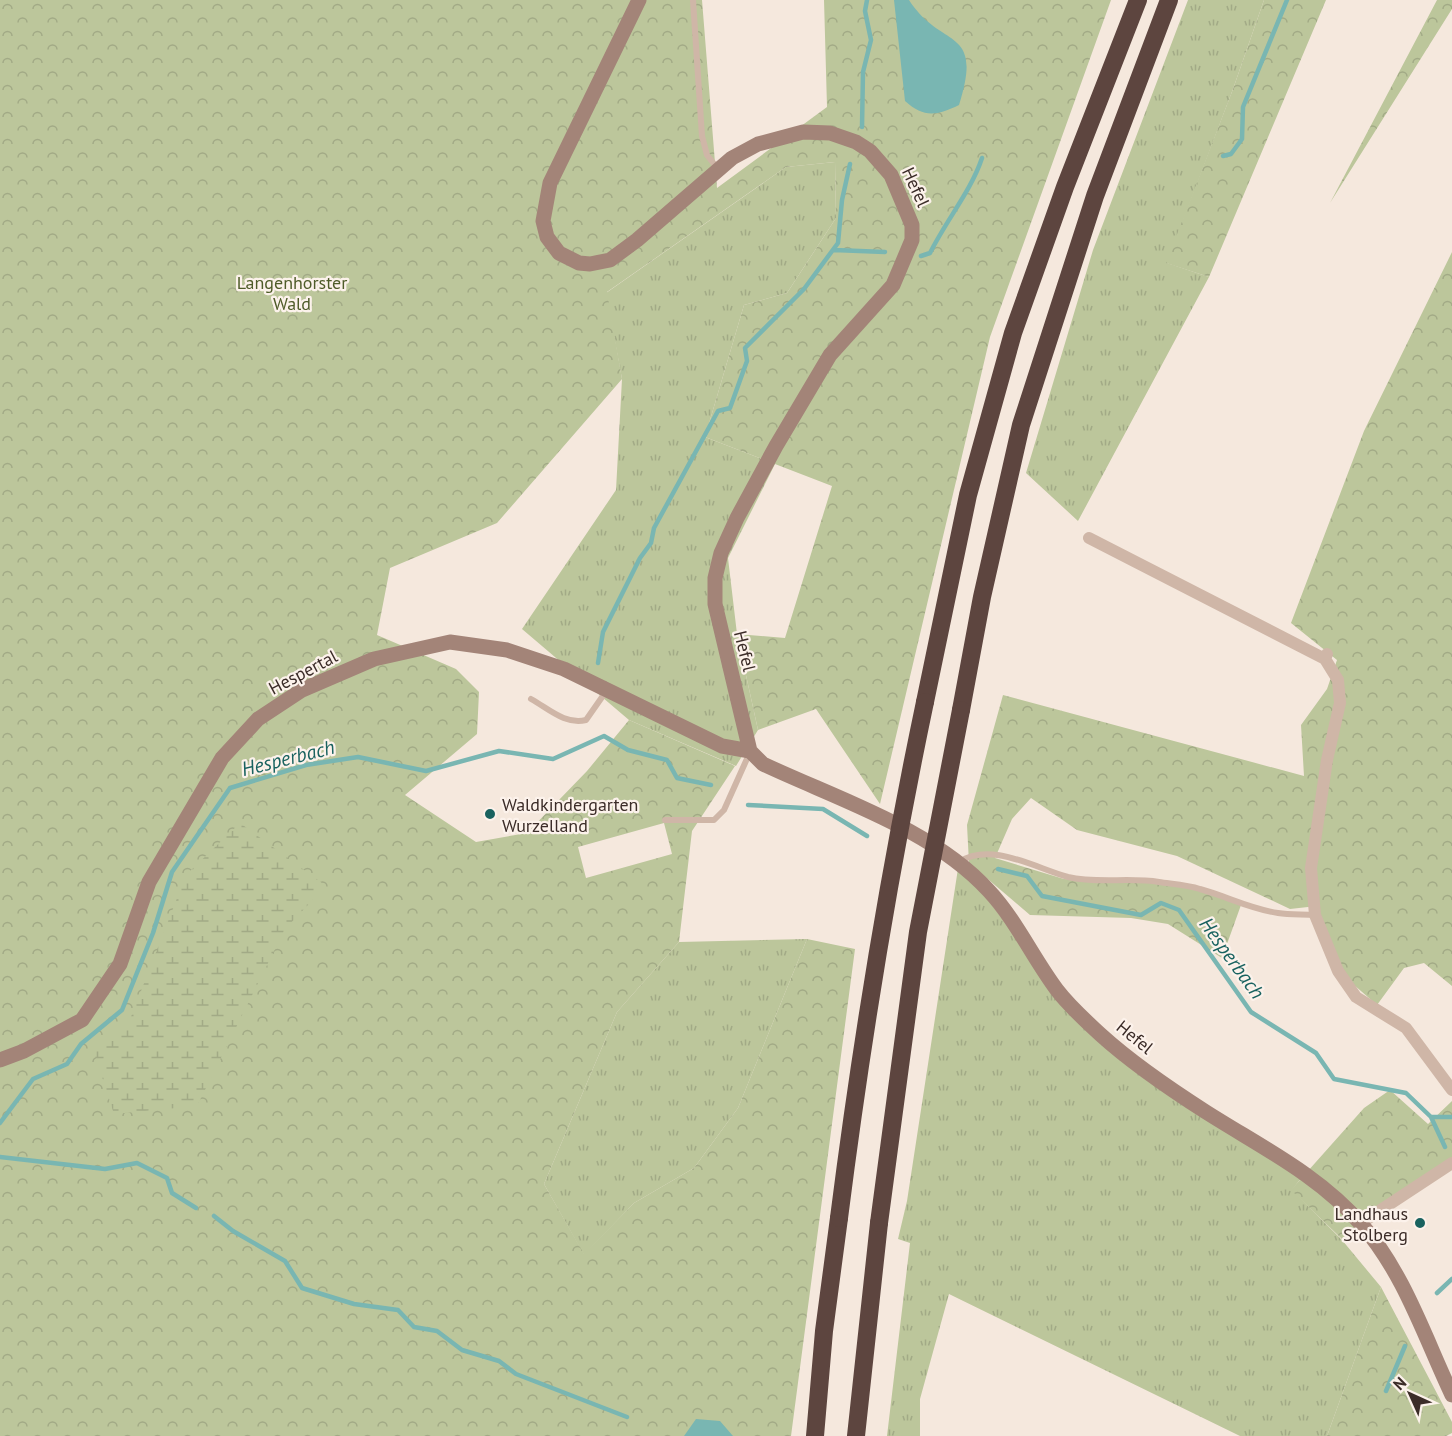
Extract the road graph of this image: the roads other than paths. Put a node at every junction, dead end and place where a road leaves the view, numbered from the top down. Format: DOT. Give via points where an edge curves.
graph roads {
  1 [pos="639,0"];
  2 [pos="693,0"];
  3 [pos="1138,0"];
  4 [pos="1169,0"];
  5 [pos="718,169"];
  6 [pos="1089,538"];
  7 [pos="607,690"];
  8 [pos="531,699"];
  9 [pos="750,751"];
  10 [pos="665,820"];
  11 [pos="959,862"];
  12 [pos="1314,915"];
  13 [pos="0,1060"];
  14 [pos="1452,1090"];
  15 [pos="1447,1166"];
  16 [pos="1361,1223"];
  17 [pos="1452,1395"];
  18 [pos="815,1436"];
  19 [pos="856,1436"];
  1 -- 5 [label="main road, Hefel" via="550,183 543,220 547,237 569,260 590,264 609,260"];
  2 -- 5 [label="lane" via="702,136 707,155"];
  3 -- 18 [label="highway, bridge" via="1013,333 968,495 901,816 857,1078 824,1331"];
  4 -- 19 [label="highway, bridge" via="1095,196 1024,413 1002,504 918,932 879,1223"];
  5 -- 9 [label="main road, Hefel" via="758,144 803,132 830,133 856,142 882,163 912,225 912,240 893,285 830,356 755,485 721,553 715,578 715,604"];
  6 -- 12 [label="street" via="1326,657 1338,680 1340,703 1311,868"];
  7 -- 8 [label="lane" via="586,720 577,722 566,720"];
  7 -- 9 [label="main road, Hespertal" via="722,746"];
  7 -- 13 [label="main road, Hespertal" via="564,669 507,650 450,642 374,659 302,690 258,719 222,758 149,882 120,964 82,1020"];
  9 -- 10 [label="lane" via="724,810 714,820"];
  9 -- 11 [label="main road, Hefel" via="763,764 887,821"];
  11 -- 12 [label="lane" via="969,856 990,854 1069,877 1156,881 1199,889 1279,913"];
  11 -- 16 [label="main road, Hefel" via="1003,908 1057,990 1102,1036 1190,1101 1299,1168"];
  12 -- 14 [label="street" via="1338,971 1356,997 1406,1028"];
  15 -- 16 [label="street"];
  16 -- 17 [label="main road, Hefel" via="1394,1271"];
}
